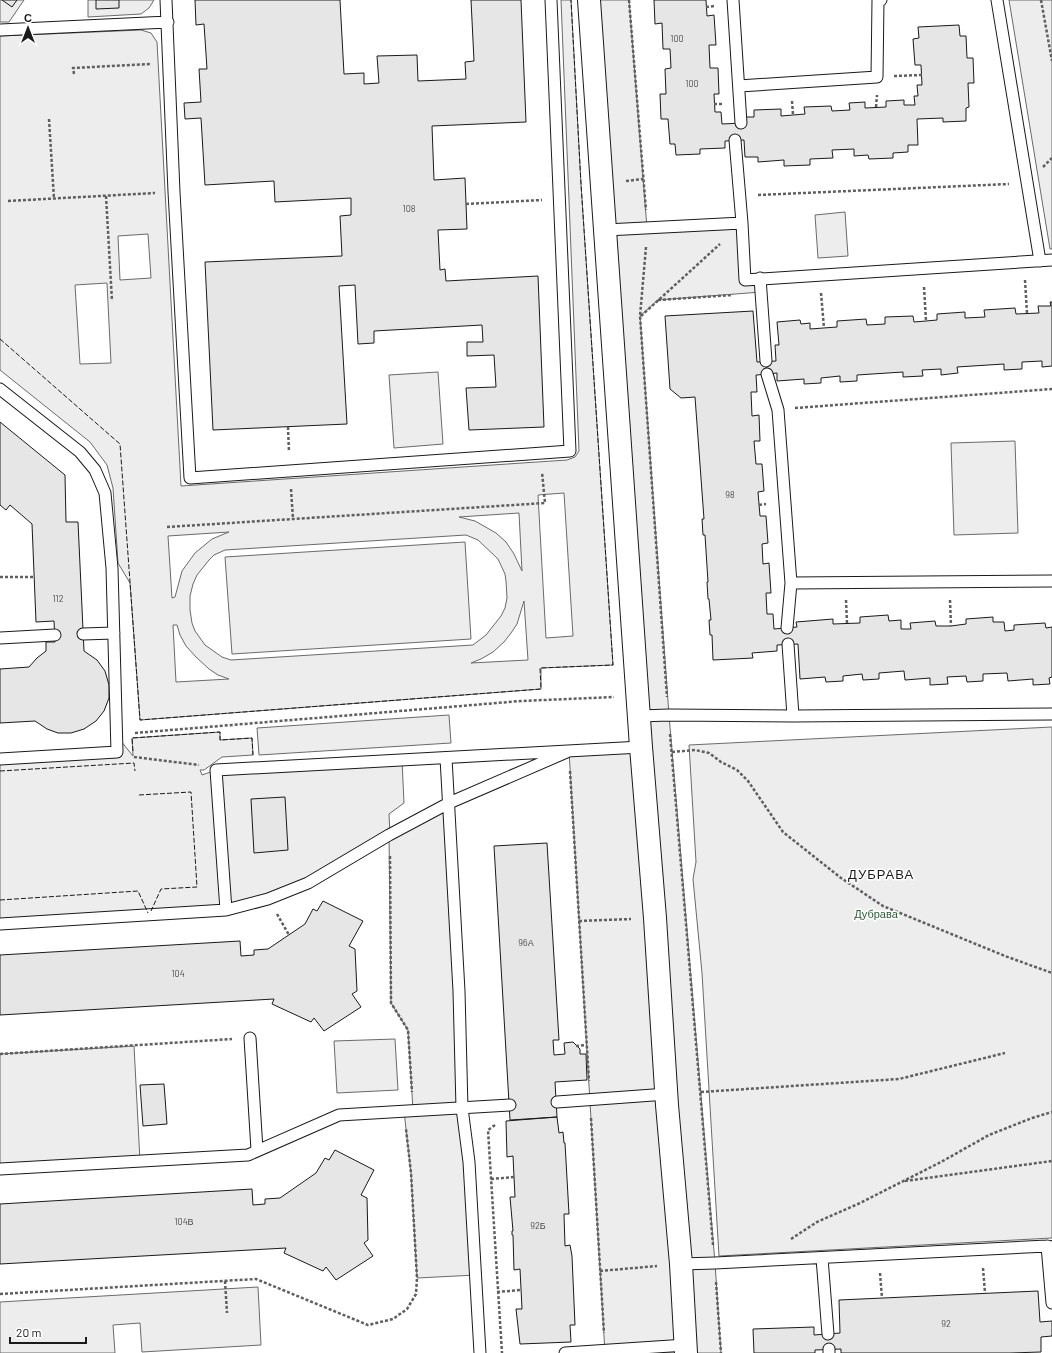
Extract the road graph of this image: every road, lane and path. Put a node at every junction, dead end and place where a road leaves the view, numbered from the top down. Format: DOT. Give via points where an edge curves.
graph roads {
  1 [pos="166,0"];
  2 [pos="551,0"];
  3 [pos="589,0"];
  4 [pos="629,0"];
  5 [pos="733,0"];
  6 [pos="879,0"];
  7 [pos="997,0"];
  8 [pos="1041,0"];
  9 [pos="168,22"];
  10 [pos="0,30"];
  11 [pos="1052,61"];
  12 [pos="139,64"];
  13 [pos="74,74"];
  14 [pos="922,75"];
  15 [pos="877,77"];
  16 [pos="739,86"];
  17 [pos="49,119"];
  18 [pos="741,123"];
  19 [pos="735,140"];
  20 [pos="1027,184"];
  21 [pos="146,194"];
  22 [pos="106,196"];
  23 [pos="740,196"];
  24 [pos="54,199"];
  25 [pos="559,199"];
  26 [pos="8,202"];
  27 [pos="466,204"];
  28 [pos="742,223"];
  29 [pos="647,228"];
  30 [pos="606,230"];
  31 [pos="1052,260"];
  32 [pos="1040,261"];
  33 [pos="1024,262"];
  34 [pos="922,269"];
  35 [pos="820,275"];
  36 [pos="760,278"];
  37 [pos="761,292"];
  38 [pos="112,300"];
  39 [pos="658,300"];
  40 [pos="1027,313"];
  41 [pos="640,316"];
  42 [pos="926,321"];
  43 [pos="824,328"];
  44 [pos="766,362"];
  45 [pos="767,374"];
  46 [pos="0,389"];
  47 [pos="1052,389"];
  48 [pos="778,410"];
  49 [pos="288,427"];
  50 [pos="541,453"];
  51 [pos="290,471"];
  52 [pos="293,519"];
  53 [pos="167,527"];
  54 [pos="0,576"];
  55 [pos="34,576"];
  56 [pos="1052,581"];
  57 [pos="948,582"];
  58 [pos="791,583"];
  59 [pos="951,626"];
  60 [pos="787,628"];
  61 [pos="114,633"];
  62 [pos="83,634"];
  63 [pos="55,635"];
  64 [pos="0,638"];
  65 [pos="788,644"];
  66 [pos="639,706"];
  67 [pos="669,714"];
  68 [pos="1052,714"];
  69 [pos="793,716"];
  70 [pos="116,735"];
  71 [pos="641,747"];
  72 [pos="569,751"];
  73 [pos="672,752"];
  74 [pos="446,758"];
  75 [pos="0,759"];
  76 [pos="216,770"];
  77 [pos="449,803"];
  78 [pos="389,835"];
  79 [pos="226,910"];
  80 [pos="655,918"];
  81 [pos="579,921"];
  82 [pos="0,924"];
  83 [pos="1052,973"];
  84 [pos="250,1038"];
  85 [pos="587,1045"];
  86 [pos="576,1046"];
  87 [pos="1005,1053"];
  88 [pos="0,1054"];
  89 [pos="701,1092"];
  90 [pos="667,1094"];
  91 [pos="590,1099"];
  92 [pos="557,1102"];
  93 [pos="510,1105"];
  94 [pos="462,1108"];
  95 [pos="409,1110"];
  96 [pos="1052,1112"];
  97 [pos="499,1122"];
  98 [pos="257,1150"];
  99 [pos="1052,1161"];
  100 [pos="0,1168"];
  101 [pos="514,1177"];
  102 [pos="491,1179"];
  103 [pos="470,1180"];
  104 [pos="903,1181"];
  105 [pos="1050,1247"];
  106 [pos="981,1250"];
  107 [pos="879,1255"];
  108 [pos="822,1258"];
  109 [pos="757,1261"];
  110 [pos="715,1263"];
  111 [pos="681,1264"];
  112 [pos="600,1271"];
  113 [pos="225,1281"];
  114 [pos="521,1290"];
  115 [pos="498,1292"];
  116 [pos="477,1293"];
  117 [pos="985,1293"];
  118 [pos="0,1294"];
  119 [pos="882,1298"];
  120 [pos="1052,1303"];
  121 [pos="227,1313"];
  122 [pos="828,1334"];
  123 [pos="686,1349"];
  124 [pos="605,1350"];
  125 [pos="480,1353"];
  126 [pos="502,1353"];
  127 [pos="565,1353"];
  128 [pos="721,1353"];
  1 -- 9 [label="lane"];
  2 -- 25 [label="lane"];
  3 -- 30 [label="street"];
  4 -- 29 [label="path"];
  5 -- 16 [label="lane"];
  6 -- 15 [label="lane"];
  7 -- 20 [label="lane"];
  8 -- 11 [label="path"];
  9 -- 10 [label="lane"];
  9 -- 51 [label="lane" via="174,192 190,478"];
  12 -- 13 [label="path" via="73,68"];
  14 -- 15 [label="path"];
  15 -- 16 [label="lane"];
  16 -- 18 [label="lane"];
  17 -- 24 [label="path"];
  19 -- 23 [label="lane"];
  20 -- 23 [label="path"];
  20 -- 32 [label="lane"];
  21 -- 22 [label="path"];
  22 -- 24 [label="path"];
  22 -- 38 [label="path"];
  23 -- 28 [label="lane"];
  24 -- 26 [label="path"];
  25 -- 27 [label="path"];
  25 -- 50 [label="lane" via="570,451"];
  28 -- 29 [label="lane"];
  28 -- 36 [label="lane" via="745,280"];
  28 -- 39 [label="path"];
  29 -- 30 [label="lane"];
  29 -- 41 [label="path"];
  30 -- 66 [label="street"];
  31 -- 32 [label="lane"];
  32 -- 33 [label="lane"];
  33 -- 34 [label="lane"];
  33 -- 40 [label="path"];
  34 -- 35 [label="lane"];
  34 -- 42 [label="path"];
  35 -- 36 [label="lane"];
  35 -- 43 [label="path"];
  36 -- 37 [label="lane"];
  37 -- 39 [label="path"];
  37 -- 44 [label="lane"];
  39 -- 41 [label="path"];
  41 -- 67 [label="path"];
  45 -- 48 [label="lane"];
  46 -- 61 [label="lane" via="80,452 95,470 105,493 112,568"];
  47 -- 48 [label="path"];
  48 -- 58 [label="lane"];
  49 -- 51 [label="path"];
  50 -- 51 [label="lane"];
  50 -- 52 [label="path" via="545,503"];
  51 -- 52 [label="path"];
  52 -- 53 [label="path"];
  54 -- 55 [label="path"];
  56 -- 57 [label="lane"];
  57 -- 58 [label="lane"];
  57 -- 59 [label="path"];
  58 -- 60 [label="lane"];
  61 -- 62 [label="lane"];
  61 -- 70 [label="lane"];
  63 -- 64 [label="lane"];
  65 -- 69 [label="lane"];
  66 -- 67 [label="lane"];
  66 -- 70 [label="path" via="514,702"];
  66 -- 71 [label="street"];
  67 -- 69 [label="lane"];
  67 -- 73 [label="path"];
  68 -- 69 [label="lane"];
  70 -- 75 [label="lane" via="117,752"];
  70 -- 76 [label="path" via="134,757 198,765 202,776"];
  71 -- 72 [label="lane"];
  71 -- 80 [label="street"];
  72 -- 74 [label="lane"];
  72 -- 77 [label="lane"];
  72 -- 81 [label="path"];
  73 -- 83 [label="path" via="695,750 710,753 720,762 737,770 748,780 783,832 841,878 883,906"];
  73 -- 89 [label="path"];
  74 -- 76 [label="lane"];
  74 -- 77 [label="lane"];
  76 -- 79 [label="lane"];
  77 -- 78 [label="lane"];
  77 -- 94 [label="lane" via="459,990"];
  78 -- 79 [label="lane" via="308,883 268,899"];
  78 -- 95 [label="path" via="391,1003 408,1030"];
  79 -- 82 [label="lane"];
  80 -- 81 [label="path"];
  80 -- 90 [label="street"];
  81 -- 85 [label="path"];
  84 -- 88 [label="path"];
  84 -- 98 [label="lane"];
  85 -- 86 [label="path"];
  85 -- 91 [label="path"];
  87 -- 89 [label="path" via="899,1079"];
  89 -- 110 [label="path"];
  90 -- 91 [label="lane"];
  90 -- 111 [label="street"];
  91 -- 92 [label="lane"];
  91 -- 112 [label="path"];
  93 -- 94 [label="lane"];
  94 -- 95 [label="lane"];
  94 -- 103 [label="lane"];
  95 -- 98 [label="lane" via="340,1114"];
  95 -- 113 [label="path" via="417,1278 416,1294 407,1309 393,1319 368,1325 256,1279"];
  96 -- 104 [label="path" via="989,1135"];
  97 -- 102 [label="path" via="488,1130"];
  98 -- 100 [label="lane" via="248,1155"];
  99 -- 104 [label="path"];
  101 -- 102 [label="path"];
  102 -- 103 [label="path"];
  102 -- 115 [label="path"];
  103 -- 116 [label="lane"];
  104 -- 109 [label="path" via="817,1222"];
  105 -- 106 [label="lane"];
  105 -- 120 [label="lane"];
  106 -- 107 [label="lane"];
  106 -- 117 [label="path"];
  107 -- 108 [label="lane"];
  107 -- 119 [label="path"];
  108 -- 109 [label="lane"];
  108 -- 122 [label="lane"];
  109 -- 110 [label="lane"];
  110 -- 111 [label="lane"];
  110 -- 128 [label="path"];
  111 -- 112 [label="path"];
  111 -- 123 [label="street"];
  112 -- 124 [label="path"];
  113 -- 118 [label="path"];
  113 -- 121 [label="path"];
  114 -- 115 [label="path"];
  115 -- 116 [label="path"];
  115 -- 126 [label="path"];
  116 -- 125 [label="lane"];
  123 -- 124 [label="lane"];
  124 -- 127 [label="lane"];
}
